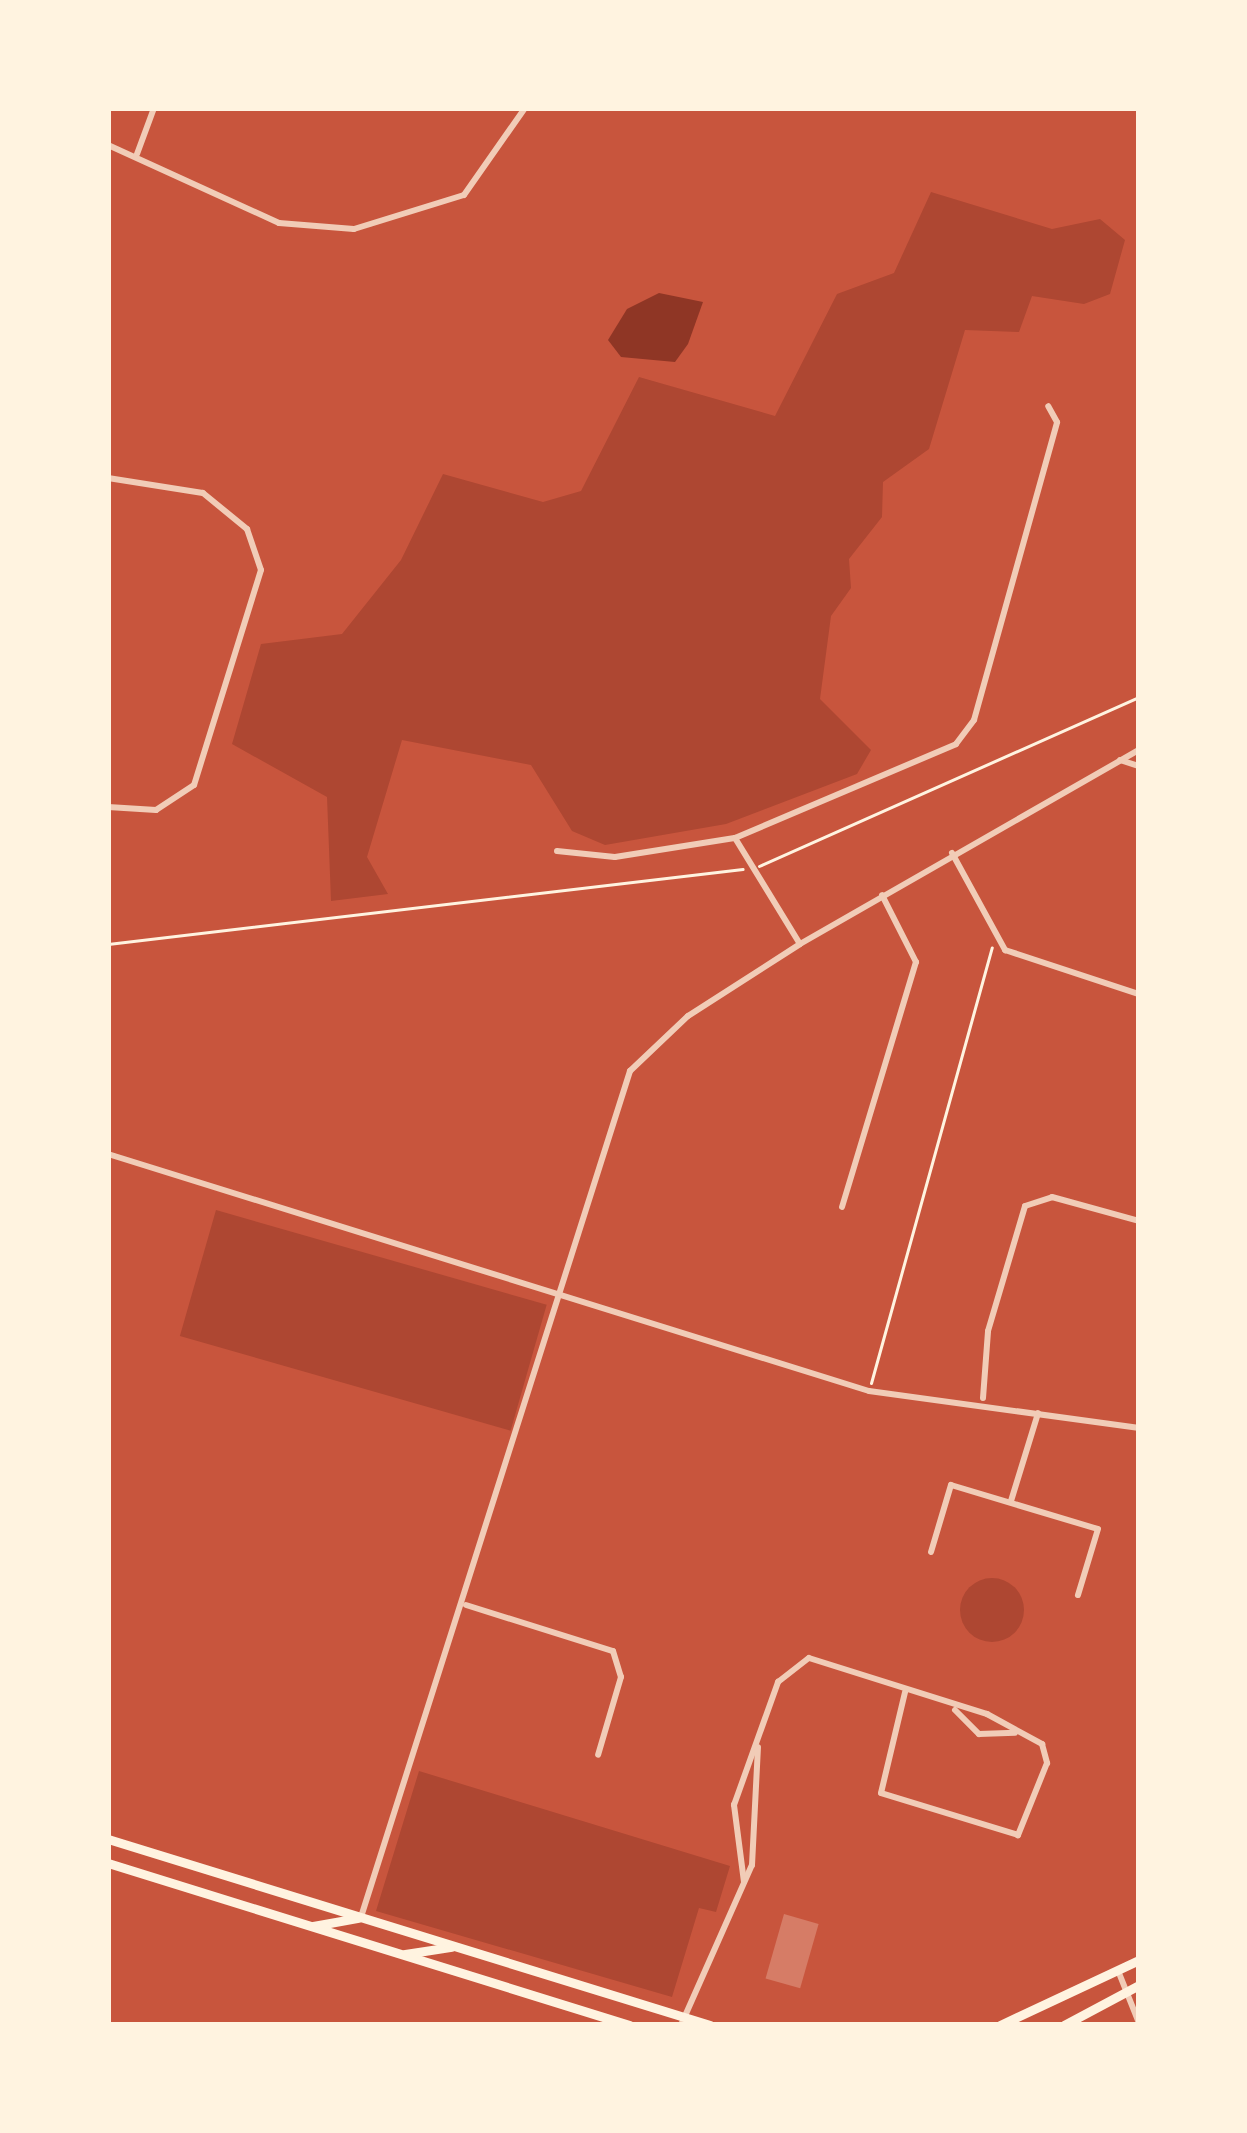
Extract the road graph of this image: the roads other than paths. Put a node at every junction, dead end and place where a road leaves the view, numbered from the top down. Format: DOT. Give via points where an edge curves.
graph roads {
  1 [pos="154,108"];
  2 [pos="525,108"];
  3 [pos="108,145"];
  4 [pos="137,154"];
  5 [pos="1048,406"];
  6 [pos="108,478"];
  7 [pos="1139,750"];
  8 [pos="1119,760"];
  9 [pos="1139,766"];
  10 [pos="108,807"];
  11 [pos="735,838"];
  12 [pos="557,851"];
  13 [pos="952,853"];
  14 [pos="882,895"];
  15 [pos="800,944"];
  16 [pos="1139,994"];
  17 [pos="108,1154"];
  18 [pos="842,1208"];
  19 [pos="1139,1221"];
  20 [pos="559,1288"];
  21 [pos="983,1398"];
  22 [pos="1039,1413"];
  23 [pos="1139,1428"];
  24 [pos="1011,1502"];
  25 [pos="932,1552"];
  26 [pos="1078,1595"];
  27 [pos="466,1605"];
  28 [pos="905,1693"];
  29 [pos="954,1710"];
  30 [pos="1018,1733"];
  31 [pos="758,1746"];
  32 [pos="598,1755"];
  33 [pos="752,1820"];
  34 [pos="730,1821"];
  35 [pos="108,1839"];
  36 [pos="755,1851"];
  37 [pos="737,1853"];
  38 [pos="108,1863"];
  39 [pos="744,1882"];
  40 [pos="361,1917"];
  41 [pos="313,1926"];
  42 [pos="456,1946"];
  43 [pos="405,1954"];
  44 [pos="1139,1960"];
  45 [pos="1119,1973"];
  46 [pos="1139,1985"];
  47 [pos="1126,1993"];
  48 [pos="682,2021"];
  49 [pos="1139,2023"];
  50 [pos="629,2025"];
  51 [pos="710,2025"];
  52 [pos="1000,2025"];
  53 [pos="1064,2025"];
  1 -- 4 [label="street"];
  2 -- 4 [label="street" via="464,195 354,229 279,223"];
  3 -- 4 [label="street"];
  5 -- 11 [label="street" via="1057,422 974,720 925,760"];
  6 -- 10 [label="street" via="203,493 247,529 261,570 194,785 156,810"];
  7 -- 8 [label="street"];
  8 -- 9 [label="street"];
  8 -- 13 [label="street"];
  11 -- 12 [label="street" via="583,860"];
  11 -- 15 [label="street"];
  13 -- 14 [label="street"];
  13 -- 16 [label="street" via="995,938 1016,956"];
  14 -- 15 [label="street"];
  14 -- 18 [label="street" via="916,962"];
  15 -- 20 [label="street" via="688,1016 630,1070"];
  17 -- 20 [label="street"];
  19 -- 21 [label="street" via="1052,1197 1025,1206 988,1330"];
  20 -- 21 [label="street" via="654,1330 869,1390"];
  20 -- 27 [label="street"];
  21 -- 22 [label="street"];
  22 -- 23 [label="street"];
  22 -- 24 [label="street"];
  24 -- 25 [label="street" via="951,1485"];
  24 -- 26 [label="street" via="1098,1529"];
  27 -- 32 [label="street" via="613,1651 621,1677"];
  27 -- 40 [label="street"];
  28 -- 29 [label="street"];
  28 -- 30 [label="street" via="879,1774 896,1804 1018,1834 1047,1763 1042,1744"];
  28 -- 31 [label="street" via="809,1658 778,1682"];
  29 -- 30 [label="street"];
  29 -- 30 [label="street" via="979,1734"];
  31 -- 33 [label="street"];
  31 -- 34 [label="street"];
  33 -- 34 [label="street"];
  33 -- 36 [label="street"];
  34 -- 37 [label="street"];
  35 -- 40 [label="main road"];
  36 -- 37 [label="street"];
  36 -- 39 [label="street"];
  37 -- 39 [label="street"];
  38 -- 41 [label="main road"];
  39 -- 48 [label="street"];
  40 -- 41 [label="main road"];
  40 -- 42 [label="main road"];
  41 -- 43 [label="main road"];
  42 -- 43 [label="main road"];
  42 -- 48 [label="main road"];
  43 -- 50 [label="main road"];
  44 -- 45 [label="main road"];
  45 -- 47 [label="street"];
  45 -- 52 [label="main road"];
  46 -- 47 [label="main road"];
  47 -- 49 [label="street"];
  47 -- 53 [label="main road"];
  48 -- 51 [label="main road"];
}
